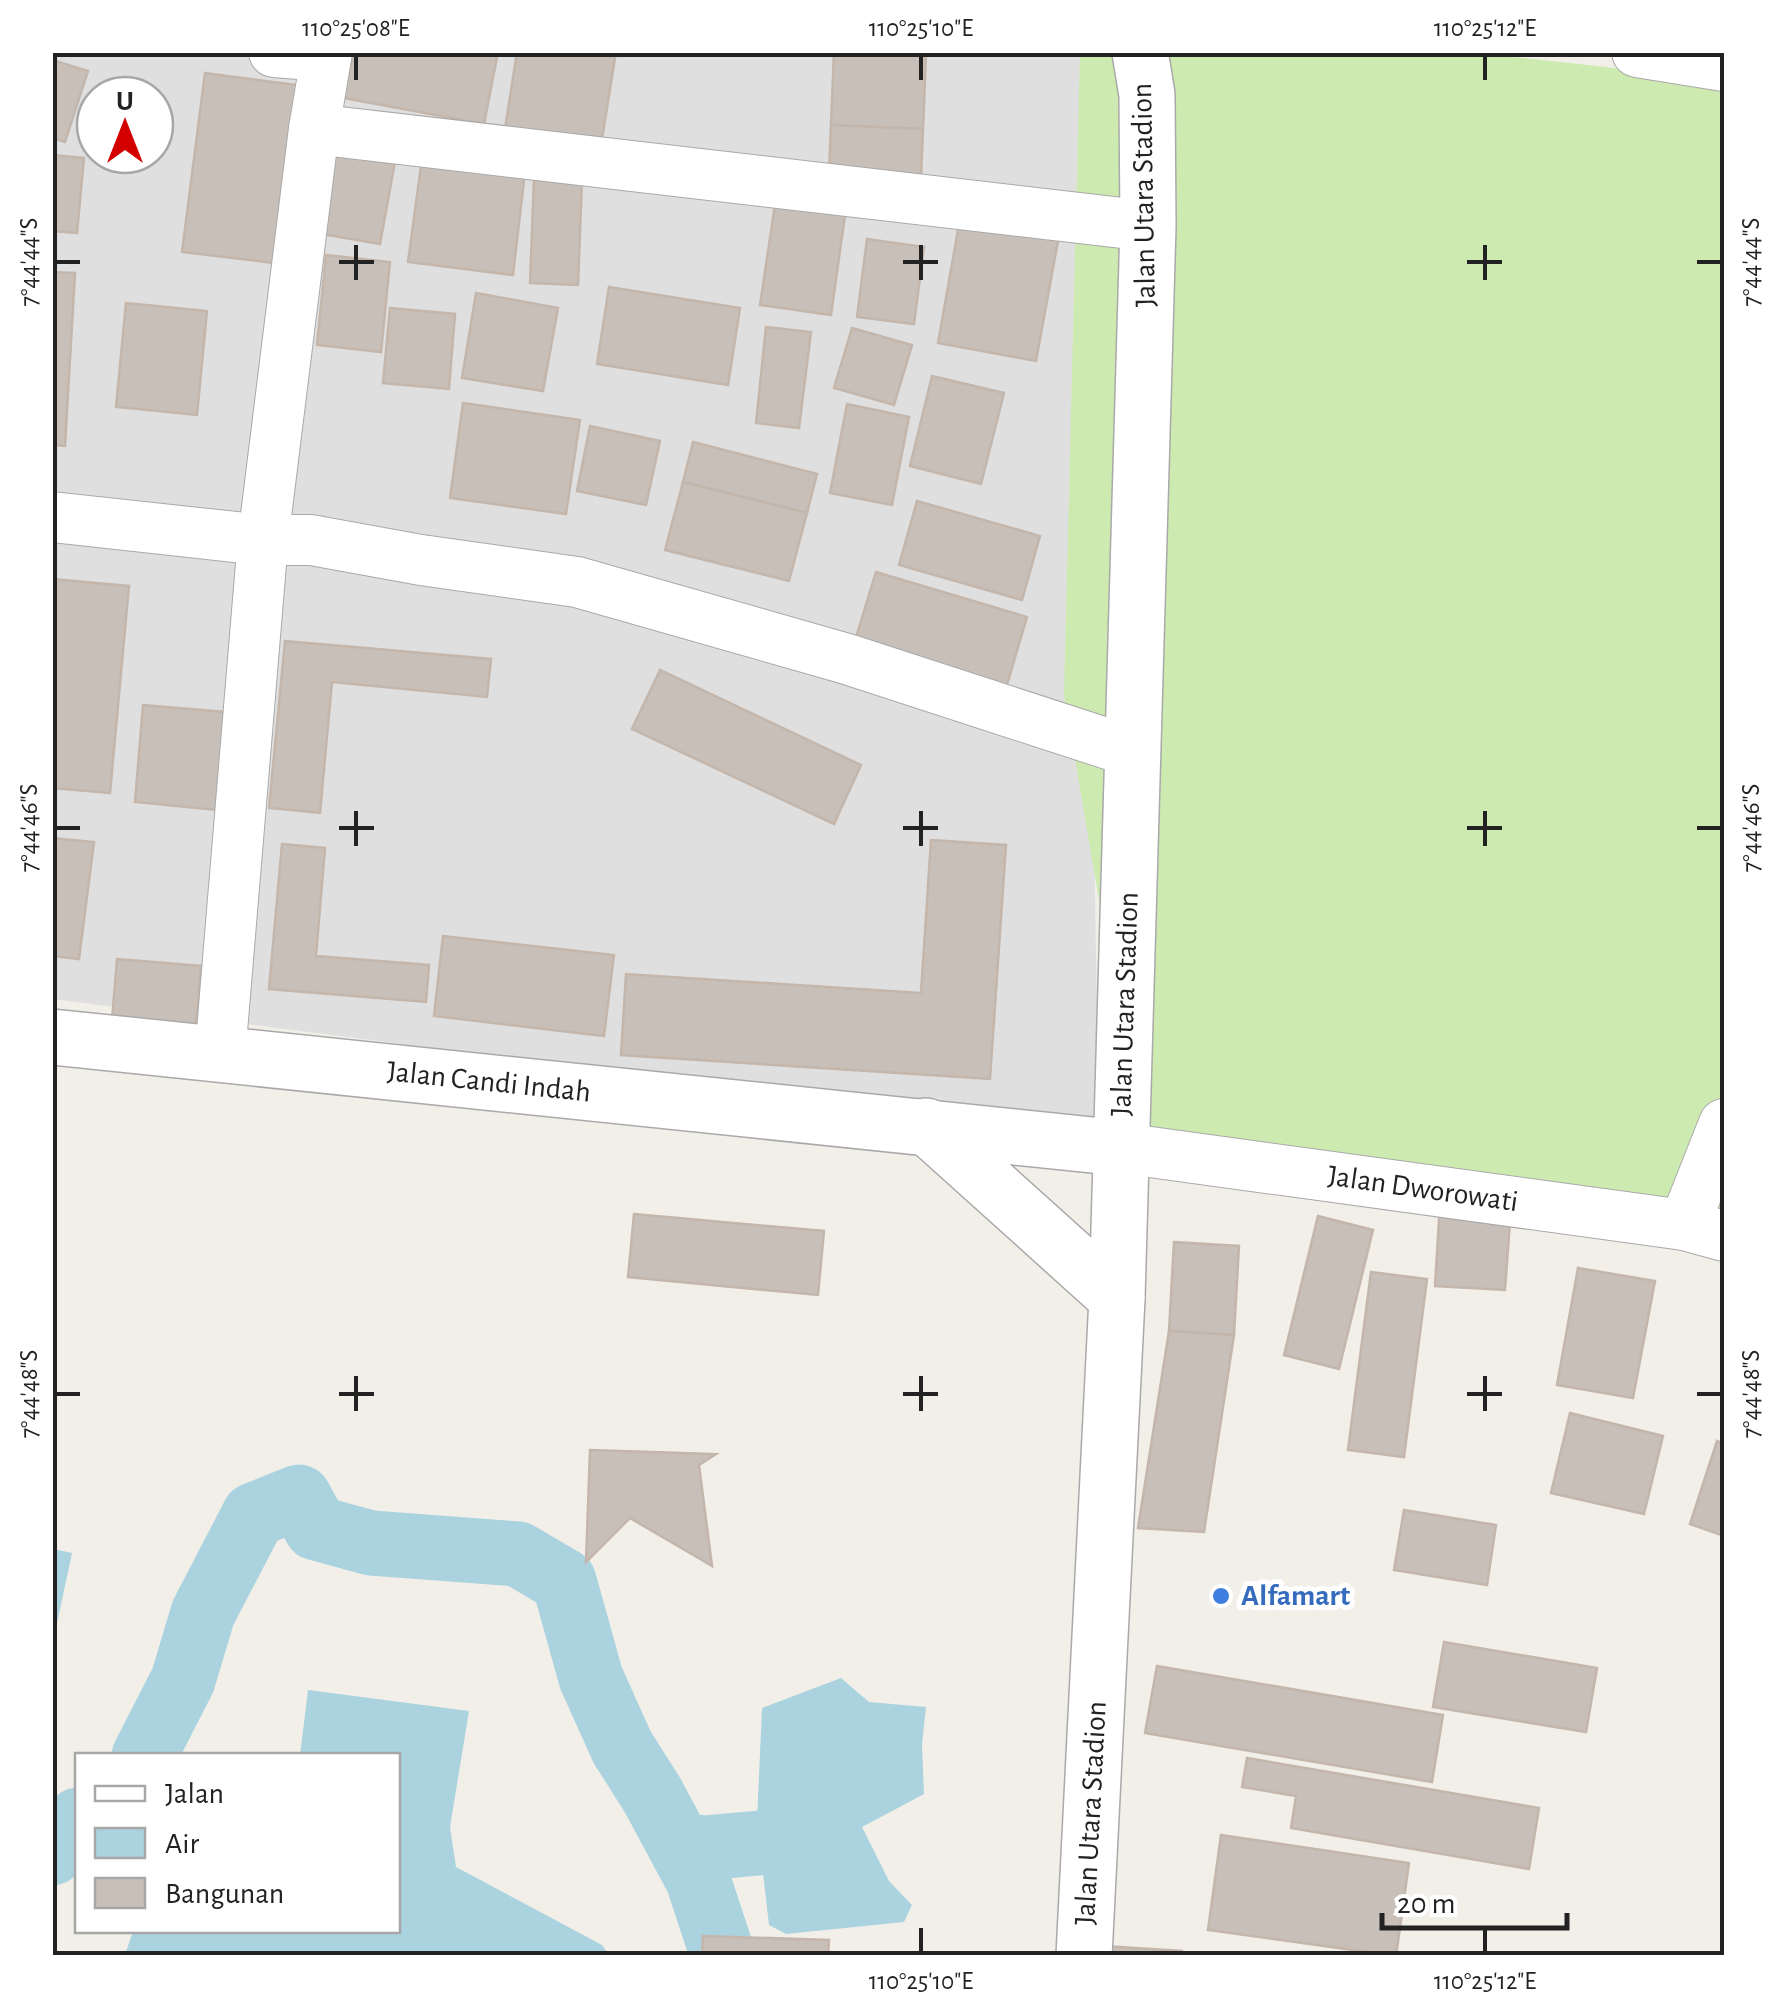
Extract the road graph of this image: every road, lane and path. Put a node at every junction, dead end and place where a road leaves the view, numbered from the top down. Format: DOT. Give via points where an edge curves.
graph roads {
  1 [pos="274,52"];
  2 [pos="1140,52"];
  3 [pos="1637,52"];
  4 [pos="327,54"];
  5 [pos="1724,66"];
  6 [pos="314,130"];
  7 [pos="1148,226"];
  8 [pos="52,517"];
  9 [pos="263,540"];
  10 [pos="1132,752"];
  11 [pos="52,1036"];
  12 [pos="220,1055"];
  13 [pos="1724,1124"];
  14 [pos="926,1126"];
  15 [pos="1121,1148"];
  16 [pos="1704,1231"];
  17 [pos="1117,1298"];
  18 [pos="1084,1956"];
  1 -- 4 [label="street"];
  2 -- 7 [label="street, Jalan Utara Stadion" via="1147,95"];
  3 -- 5 [label="street"];
  4 -- 6 [label="street"];
  6 -- 7 [label="street"];
  6 -- 9 [label="street"];
  7 -- 10 [label="street, Jalan Utara Stadion"];
  8 -- 9 [label="street"];
  9 -- 10 [label="street" via="311,540 577,582 847,659"];
  9 -- 12 [label="street"];
  10 -- 15 [label="street, Jalan Utara Stadion"];
  11 -- 12 [label="street, Jalan Candi Indah"];
  12 -- 14 [label="street, Jalan Candi Indah"];
  13 -- 16 [label="street"];
  14 -- 15 [label="street, Jalan Candi Indah"];
  14 -- 17 [label="street"];
  15 -- 16 [label="street, Jalan Dworowati"];
  15 -- 17 [label="street, Jalan Utara Stadion"];
  17 -- 18 [label="street, Jalan Utara Stadion"];
}
